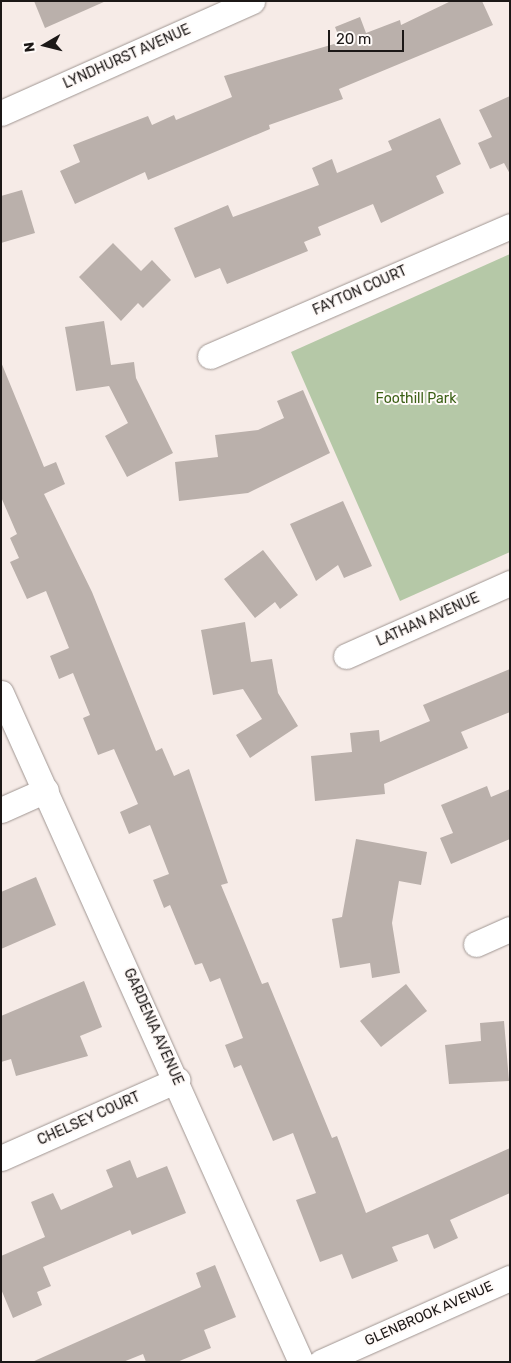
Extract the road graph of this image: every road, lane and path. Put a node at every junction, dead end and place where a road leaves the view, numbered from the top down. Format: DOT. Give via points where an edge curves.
graph roads {
  1 [pos="252,1"];
  2 [pos="1,113"];
  3 [pos="510,226"];
  4 [pos="210,356"];
  5 [pos="510,583"];
  6 [pos="346,656"];
  7 [pos="1,693"];
  8 [pos="46,790"];
  9 [pos="1,810"];
  10 [pos="510,929"];
  11 [pos="476,944"];
  12 [pos="177,1080"];
  13 [pos="1,1158"];
  14 [pos="510,1278"];
  15 [pos="301,1362"];
  16 [pos="321,1362"];
  1 -- 2 [label="street, LYNDHURST AVENUE"];
  3 -- 4 [label="street, FAYTON COURT"];
  5 -- 6 [label="street, LATHAN AVENUE"];
  7 -- 8 [label="street, GARDENIA AVENUE"];
  8 -- 9 [label="street"];
  8 -- 12 [label="street, GARDENIA AVENUE"];
  10 -- 11 [label="street"];
  12 -- 13 [label="street, CHELSEY COURT"];
  12 -- 15 [label="street, GARDENIA AVENUE"];
  14 -- 16 [label="street, GLENBROOK AVENUE"];
}
